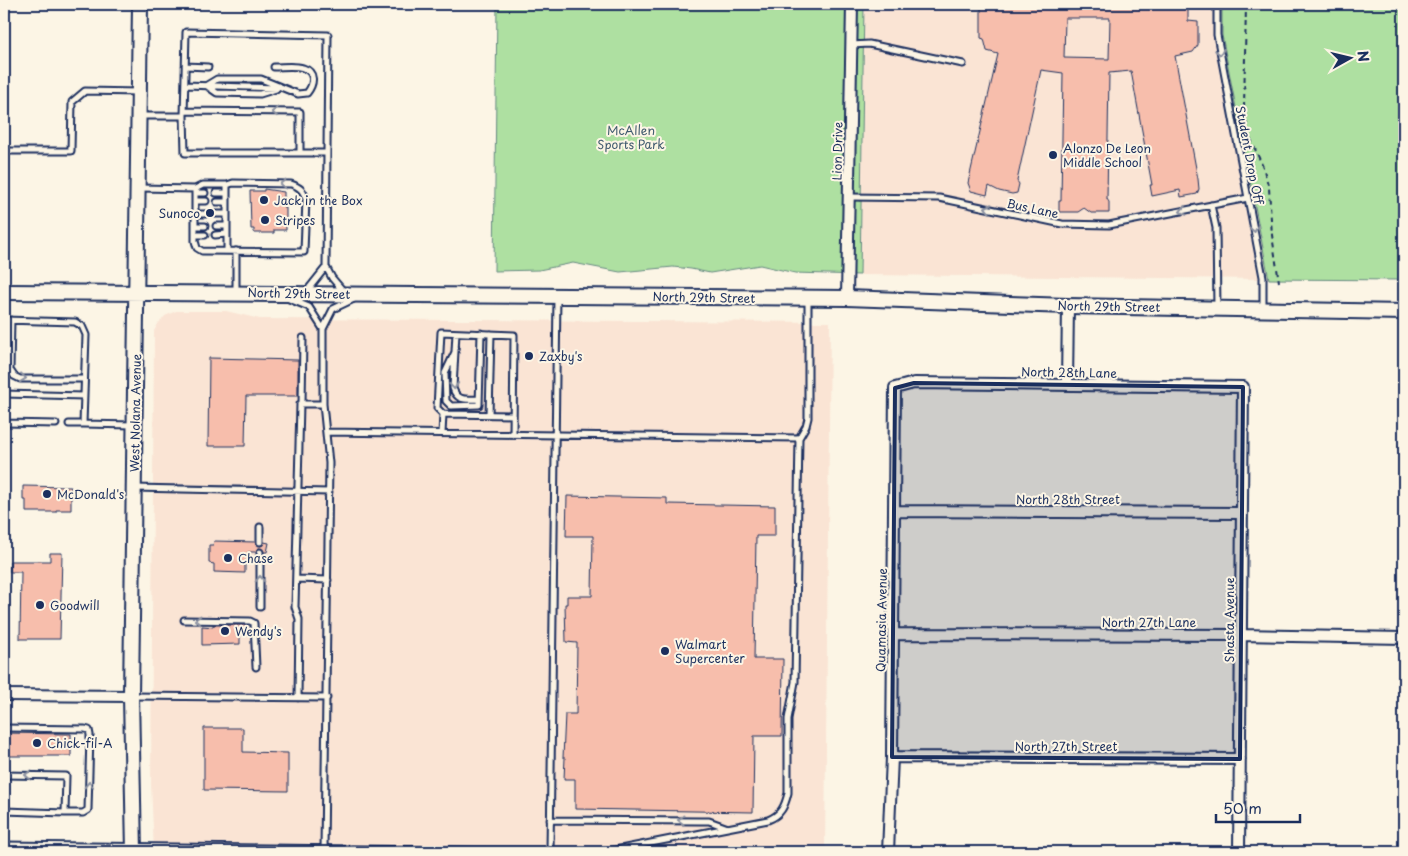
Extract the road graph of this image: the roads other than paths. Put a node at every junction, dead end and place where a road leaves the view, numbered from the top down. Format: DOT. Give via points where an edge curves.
graph roads {
  1 [pos="140,4"];
  2 [pos="852,4"];
  3 [pos="1217,4"];
  4 [pos="852,44"];
  5 [pos="962,64"];
  6 [pos="185,66"];
  7 [pos="208,67"];
  8 [pos="274,67"];
  9 [pos="185,86"];
  10 [pos="139,92"];
  11 [pos="184,113"];
  12 [pos="139,116"];
  13 [pos="4,151"];
  14 [pos="300,153"];
  15 [pos="327,153"];
  16 [pos="227,185"];
  17 [pos="138,188"];
  18 [pos="195,191"];
  19 [pos="227,193"];
  20 [pos="205,194"];
  21 [pos="216,194"];
  22 [pos="849,198"];
  23 [pos="1248,198"];
  24 [pos="195,201"];
  25 [pos="206,202"];
  26 [pos="217,202"];
  27 [pos="227,202"];
  28 [pos="1212,205"];
  29 [pos="195,214"];
  30 [pos="205,214"];
  31 [pos="216,214"];
  32 [pos="227,214"];
  33 [pos="195,226"];
  34 [pos="205,226"];
  35 [pos="216,226"];
  36 [pos="227,226"];
  37 [pos="227,234"];
  38 [pos="195,235"];
  39 [pos="204,235"];
  40 [pos="215,235"];
  41 [pos="227,251"];
  42 [pos="236,251"];
  43 [pos="326,267"];
  44 [pos="4,292"];
  45 [pos="136,292"];
  46 [pos="236,292"];
  47 [pos="274,293"];
  48 [pos="305,293"];
  49 [pos="345,294"];
  50 [pos="366,294"];
  51 [pos="557,295"];
  52 [pos="808,298"];
  53 [pos="847,298"];
  54 [pos="1068,306"];
  55 [pos="1217,308"];
  56 [pos="1263,309"];
  57 [pos="1404,312"];
  58 [pos="4,320"];
  59 [pos="11,320"];
  60 [pos="323,329"];
  61 [pos="456,333"];
  62 [pos="481,334"];
  63 [pos="491,334"];
  64 [pos="303,338"];
  65 [pos="455,352"];
  66 [pos="84,379"];
  67 [pos="1067,384"];
  68 [pos="1243,387"];
  69 [pos="895,388"];
  70 [pos="4,394"];
  71 [pos="84,396"];
  72 [pos="479,399"];
  73 [pos="302,404"];
  74 [pos="323,404"];
  75 [pos="443,414"];
  76 [pos="489,415"];
  77 [pos="513,415"];
  78 [pos="4,421"];
  79 [pos="56,424"];
  80 [pos="69,424"];
  81 [pos="83,424"];
  82 [pos="134,425"];
  83 [pos="326,432"];
  84 [pos="442,434"];
  85 [pos="513,435"];
  86 [pos="556,436"];
  87 [pos="799,438"];
  88 [pos="134,488"];
  89 [pos="297,491"];
  90 [pos="329,492"];
  91 [pos="895,510"];
  92 [pos="1242,513"];
  93 [pos="260,527"];
  94 [pos="260,542"];
  95 [pos="260,552"];
  96 [pos="296,579"];
  97 [pos="328,580"];
  98 [pos="260,607"];
  99 [pos="184,620"];
  100 [pos="894,634"];
  101 [pos="1241,635"];
  102 [pos="1404,638"];
  103 [pos="256,667"];
  104 [pos="4,695"];
  105 [pos="131,696"];
  106 [pos="298,698"];
  107 [pos="327,698"];
  108 [pos="4,728"];
  109 [pos="892,757"];
  110 [pos="1240,759"];
  111 [pos="4,774"];
  112 [pos="4,811"];
  113 [pos="65,813"];
  114 [pos="550,820"];
  115 [pos="729,828"];
  116 [pos="4,846"];
  117 [pos="134,850"];
  118 [pos="210,850"];
  119 [pos="324,850"];
  120 [pos="309,851"];
  121 [pos="550,852"];
  122 [pos="888,852"];
  123 [pos="1239,852"];
  1 -- 10 [label="street, West Nolana Avenue"];
  2 -- 4 [label="street, Lion Drive"];
  3 -- 23 [label="lane, Student Drop Off, one-way" via="1217,35"];
  4 -- 5 [label="lane" via="869,44"];
  4 -- 22 [label="street, Lion Drive"];
  6 -- 7 [label="lane"];
  6 -- 9 [label="lane"];
  6 -- 15 [label="lane" via="186,32 328,35"];
  8 -- 9 [label="lane" via="302,67 310,72 313,86 307,93 298,94 281,88"];
  9 -- 11 [label="lane"];
  10 -- 12 [label="street, West Nolana Avenue"];
  10 -- 13 [label="lane" via="85,91 72,102 71,151"];
  11 -- 12 [label="lane"];
  11 -- 14 [label="lane" via="184,153"];
  14 -- 11 [label="lane, one-way" via="300,112"];
  12 -- 17 [label="street, West Nolana Avenue"];
  14 -- 15 [label="lane"];
  15 -- 43 [label="lane"];
  16 -- 18 [label="lane" via="204,185"];
  16 -- 19 [label="lane"];
  42 -- 16 [label="lane, one-way" via="304,252 306,199 299,187 291,184"];
  17 -- 18 [label="lane"];
  17 -- 45 [label="street, West Nolana Avenue"];
  18 -- 20 [label="lane"];
  18 -- 24 [label="lane"];
  19 -- 21 [label="lane"];
  19 -- 27 [label="lane"];
  28 -- 22 [label="lane, Bus Lane, one-way" via="1109,225 1062,224 939,198"];
  22 -- 53 [label="street, Lion Drive"];
  23 -- 28 [label="lane, Bus Lane"];
  23 -- 56 [label="lane, Student Drop Off, one-way" via="1263,278"];
  24 -- 25 [label="lane"];
  24 -- 29 [label="lane"];
  26 -- 27 [label="lane"];
  27 -- 32 [label="lane"];
  28 -- 55 [label="lane" via="1216,228"];
  29 -- 30 [label="lane"];
  29 -- 33 [label="lane"];
  31 -- 32 [label="lane"];
  32 -- 36 [label="lane"];
  33 -- 34 [label="lane"];
  33 -- 38 [label="lane"];
  35 -- 36 [label="lane"];
  36 -- 37 [label="lane"];
  37 -- 40 [label="lane"];
  37 -- 41 [label="lane"];
  38 -- 39 [label="lane"];
  38 -- 41 [label="lane" via="197,248 202,251"];
  41 -- 42 [label="lane"];
  42 -- 46 [label="lane"];
  43 -- 48 [label="lane"];
  43 -- 49 [label="lane"];
  44 -- 45 [label="street, North 29th Street"];
  45 -- 46 [label="street, North 29th Street"];
  45 -- 82 [label="street, West Nolana Avenue"];
  46 -- 47 [label="street, North 29th Street"];
  47 -- 48 [label="street, North 29th Street"];
  47 -- 60 [label="lane" via="309,307"];
  48 -- 49 [label="street, North 29th Street"];
  49 -- 50 [label="street, North 29th Street"];
  50 -- 51 [label="street, North 29th Street"];
  50 -- 60 [label="lane" via="333,309"];
  51 -- 52 [label="street, North 29th Street"];
  51 -- 86 [label="lane"];
  52 -- 53 [label="street, North 29th Street"];
  52 -- 87 [label="lane" via="808,418"];
  53 -- 54 [label="street, North 29th Street"];
  54 -- 55 [label="street, North 29th Street"];
  54 -- 67 [label="street"];
  55 -- 56 [label="street, North 29th Street"];
  56 -- 57 [label="street, North 29th Street"];
  58 -- 59 [label="lane"];
  59 -- 66 [label="lane" via="75,322 82,326 86,335"];
  59 -- 66 [label="lane, one-way" via="10,370 14,376 20,379"];
  60 -- 74 [label="lane"];
  61 -- 62 [label="lane"];
  61 -- 65 [label="lane"];
  61 -- 75 [label="lane" via="441,332 437,408"];
  62 -- 63 [label="lane"];
  62 -- 72 [label="lane"];
  63 -- 76 [label="lane"];
  63 -- 77 [label="lane" via="514,335"];
  64 -- 73 [label="lane"];
  65 -- 72 [label="lane, one-way" via="455,396"];
  65 -- 72 [label="lane" via="446,373 446,401 451,406 479,405"];
  66 -- 71 [label="lane"];
  67 -- 68 [label="street, North 28th Lane"];
  67 -- 69 [label="street, North 28th Lane" via="914,383"];
  68 -- 92 [label="street, Shasta Avenue"];
  69 -- 91 [label="street, Quamasia Avenue"];
  70 -- 71 [label="lane"];
  71 -- 81 [label="lane"];
  73 -- 74 [label="lane"];
  73 -- 89 [label="lane"];
  74 -- 83 [label="lane"];
  75 -- 76 [label="lane"];
  75 -- 84 [label="lane"];
  76 -- 77 [label="lane"];
  77 -- 85 [label="lane"];
  78 -- 79 [label="lane"];
  80 -- 81 [label="lane"];
  81 -- 82 [label="lane"];
  82 -- 88 [label="street, West Nolana Avenue"];
  83 -- 84 [label="lane"];
  83 -- 90 [label="lane"];
  84 -- 85 [label="lane"];
  85 -- 86 [label="lane"];
  86 -- 87 [label="lane"];
  86 -- 114 [label="lane"];
  87 -- 115 [label="lane" via="795,682 788,719 788,793 782,812 776,817"];
  88 -- 89 [label="lane"];
  88 -- 105 [label="street, West Nolana Avenue"];
  89 -- 90 [label="lane"];
  89 -- 96 [label="lane"];
  90 -- 97 [label="lane"];
  91 -- 92 [label="street, North 28th Street"];
  91 -- 100 [label="street, Quamasia Avenue"];
  92 -- 101 [label="street, Shasta Avenue"];
  93 -- 94 [label="lane"];
  98 -- 95 [label="lane, one-way"];
  96 -- 97 [label="lane"];
  96 -- 106 [label="lane"];
  97 -- 107 [label="lane"];
  103 -- 99 [label="lane, one-way" via="254,623"];
  100 -- 101 [label="street, North 27th Lane"];
  100 -- 109 [label="street, Quamasia Avenue"];
  101 -- 102 [label="street, North 27th Lane"];
  101 -- 110 [label="street, Shasta Avenue"];
  104 -- 105 [label="street"];
  105 -- 106 [label="lane"];
  105 -- 117 [label="street, West Nolana Avenue"];
  106 -- 107 [label="lane"];
  107 -- 119 [label="lane"];
  113 -- 108 [label="lane, one-way" via="88,810 89,730"];
  109 -- 110 [label="street, North 27th Street"];
  109 -- 122 [label="street, Quamasia Avenue"];
  110 -- 123 [label="street, Shasta Avenue"];
  113 -- 111 [label="lane, one-way" via="66,776"];
  112 -- 113 [label="lane"];
  115 -- 114 [label="lane, one-way" via="709,821"];
  114 -- 121 [label="lane"];
  115 -- 121 [label="lane" via="605,852"];
  116 -- 117 [label="lane"];
  117 -- 118 [label="lane"];
  118 -- 120 [label="lane"];
  119 -- 120 [label="lane"];
  119 -- 121 [label="lane"];
}
